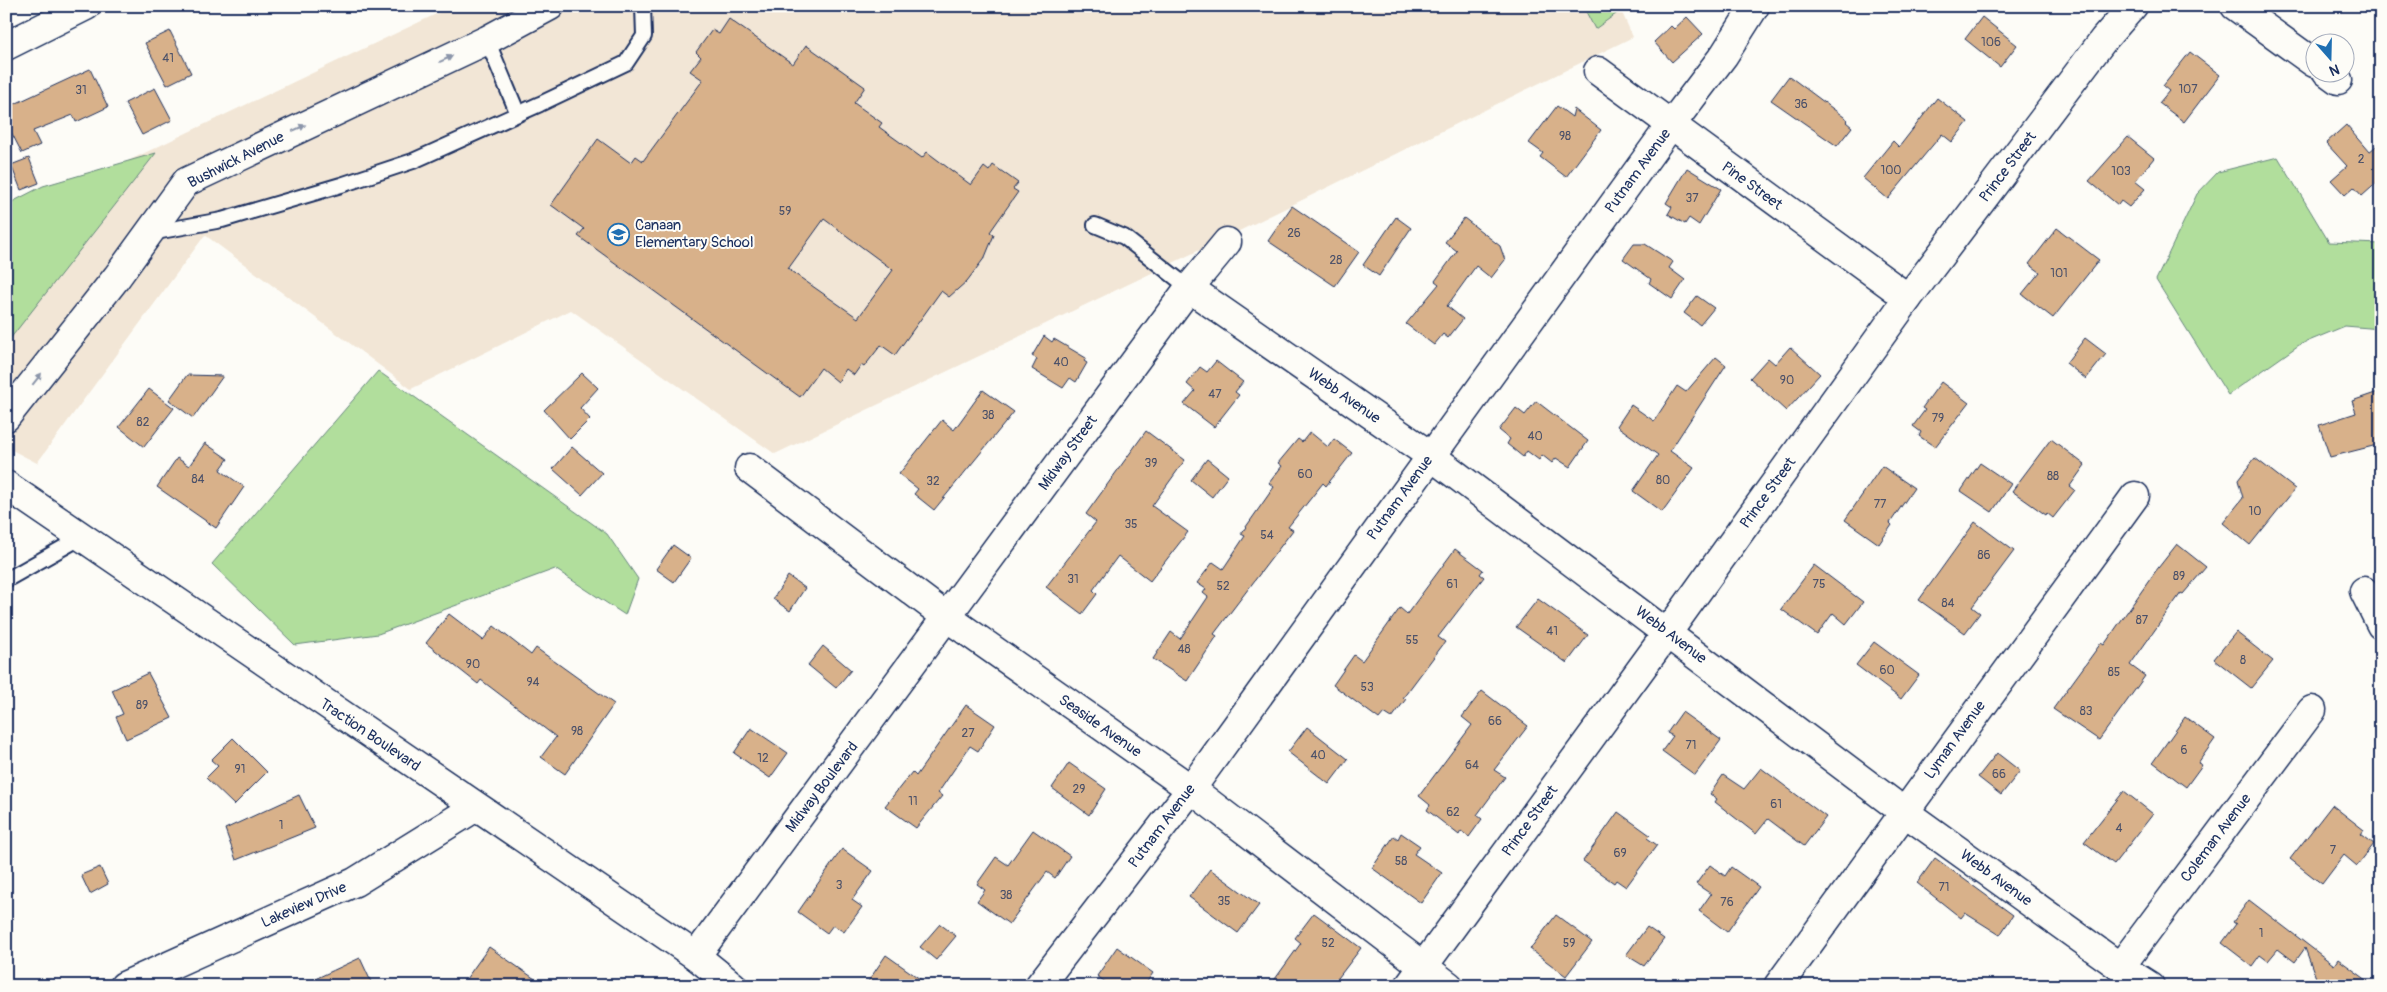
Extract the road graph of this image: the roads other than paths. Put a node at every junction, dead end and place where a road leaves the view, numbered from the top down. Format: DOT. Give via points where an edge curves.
graph roads {
  1 [pos="86,6"];
  2 [pos="550,6"];
  3 [pos="644,6"];
  4 [pos="1755,6"];
  5 [pos="2133,6"];
  6 [pos="2235,6"];
  7 [pos="487,40"];
  8 [pos="6,46"];
  9 [pos="2304,56"];
  10 [pos="1598,71"];
  11 [pos="518,114"];
  12 [pos="1670,126"];
  13 [pos="1095,224"];
  14 [pos="149,233"];
  15 [pos="1227,242"];
  16 [pos="1189,288"];
  17 [pos="1908,298"];
  18 [pos="6,417"];
  19 [pos="1431,456"];
  20 [pos="749,468"];
  21 [pos="6,485"];
  22 [pos="2135,496"];
  23 [pos="82,537"];
  24 [pos="6,580"];
  25 [pos="2364,591"];
  26 [pos="948,618"];
  27 [pos="2381,625"];
  28 [pos="1668,632"];
  29 [pos="2312,710"];
  30 [pos="1191,789"];
  31 [pos="476,807"];
  32 [pos="1904,811"];
  33 [pos="696,956"];
  34 [pos="2120,967"];
  35 [pos="1416,976"];
  36 [pos="2148,985"];
  37 [pos="124,986"];
  38 [pos="733,986"];
  39 [pos="1039,986"];
  40 [pos="1449,986"];
  41 [pos="1778,986"];
  1 -- 8 [label="street"];
  2 -- 7 [label="street, Bushwick Avenue"];
  3 -- 11 [label="lane" via="644,36 626,63"];
  4 -- 12 [label="street, Putnam Avenue" via="1724,55"];
  5 -- 17 [label="street, Prince Street" via="2104,39"];
  6 -- 9 [label="street"];
  7 -- 11 [label="lane"];
  14 -- 7 [label="street, Bushwick Avenue, one-way" via="186,182"];
  10 -- 12 [label="street, Pine Street"];
  11 -- 14 [label="lane" via="413,161 341,185 222,220"];
  12 -- 17 [label="street, Pine Street"];
  12 -- 19 [label="street, Putnam Avenue"];
  13 -- 16 [label="lane" via="1124,237"];
  18 -- 14 [label="street, Bushwick Avenue, one-way"];
  15 -- 16 [label="street, Midway Street"];
  16 -- 19 [label="street, Webb Avenue"];
  16 -- 26 [label="street, Midway Street"];
  17 -- 28 [label="street, Prince Street"];
  19 -- 28 [label="street, Webb Avenue"];
  19 -- 30 [label="street, Putnam Avenue"];
  20 -- 26 [label="street, Seaside Avenue"];
  21 -- 23 [label="street, Traction Boulevard"];
  22 -- 32 [label="street, Lyman Avenue"];
  23 -- 24 [label="lane"];
  23 -- 31 [label="street, Traction Boulevard"];
  25 -- 27 [label="street"];
  26 -- 30 [label="street, Seaside Avenue"];
  26 -- 33 [label="street, Midway Boulevard"];
  28 -- 32 [label="street, Webb Avenue"];
  28 -- 35 [label="street, Prince Street"];
  29 -- 34 [label="street, Coleman Avenue"];
  30 -- 35 [label="street, Seaside Avenue"];
  30 -- 39 [label="street, Putnam Avenue"];
  31 -- 33 [label="street, Traction Boulevard"];
  31 -- 37 [label="street, Lakeview Drive" via="355,882"];
  32 -- 34 [label="street, Webb Avenue"];
  32 -- 41 [label="street, Lyman Avenue"];
  33 -- 38 [label="street, Traction Boulevard"];
  34 -- 36 [label="street, Webb Avenue"];
  35 -- 40 [label="street, Seaside Avenue"];
}
